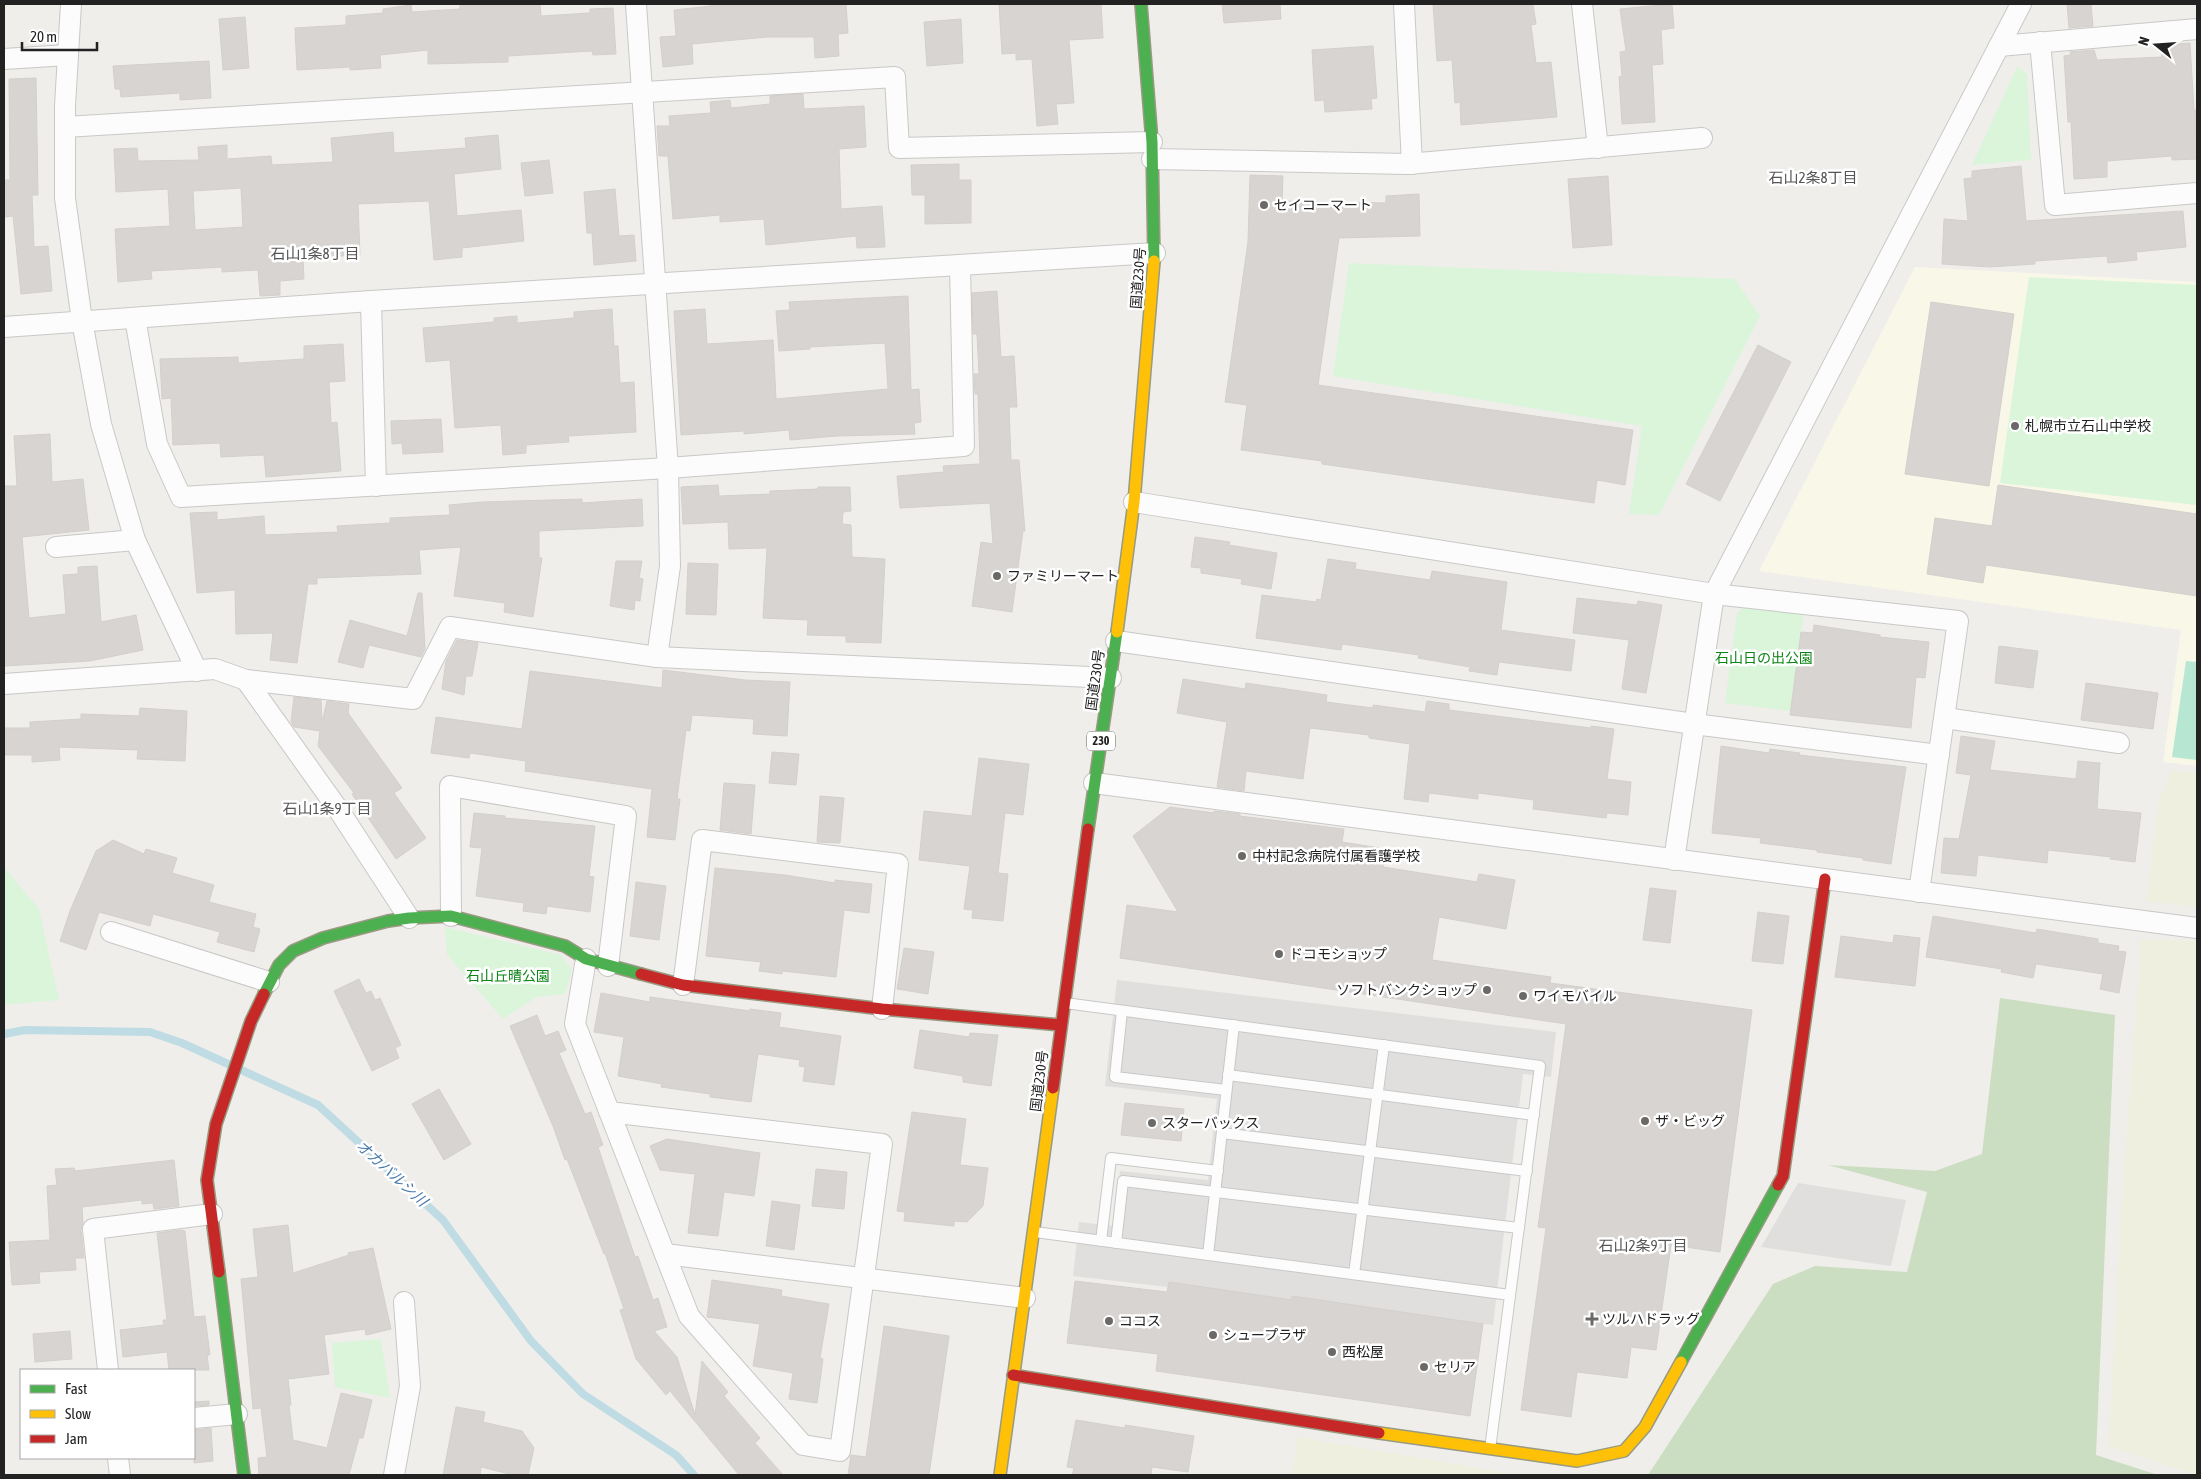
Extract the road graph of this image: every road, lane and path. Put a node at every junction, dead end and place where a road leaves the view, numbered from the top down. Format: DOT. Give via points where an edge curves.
graph roads {
  1 [pos="71,4"];
  2 [pos="636,4"];
  3 [pos="1141,4"];
  4 [pos="1404,4"];
  5 [pos="1582,4"];
  6 [pos="2021,4"];
  7 [pos="2197,29"];
  8 [pos="2040,42"];
  9 [pos="1999,46"];
  10 [pos="68,55"];
  11 [pos="4,59"];
  12 [pos="642,92"];
  13 [pos="65,127"];
  14 [pos="1702,138"];
  15 [pos="1598,148"];
  16 [pos="1152,150"];
  17 [pos="1412,164"];
  18 [pos="2197,193"];
  19 [pos="1156,253"];
  20 [pos="960,265"];
  21 [pos="654,283"];
  22 [pos="371,301"];
  23 [pos="135,318"];
  24 [pos="82,322"];
  25 [pos="4,327"];
  26 [pos="668,468"];
  27 [pos="376,486"];
  28 [pos="1134,502"];
  29 [pos="135,540"];
  30 [pos="56,547"];
  31 [pos="1714,594"];
  32 [pos="1116,641"];
  33 [pos="657,657"];
  34 [pos="197,670"];
  35 [pos="1111,678"];
  36 [pos="246,680"];
  37 [pos="4,684"];
  38 [pos="1945,718"];
  39 [pos="1694,724"];
  40 [pos="2119,743"];
  41 [pos="1939,755"];
  42 [pos="1094,783"];
  43 [pos="1674,860"];
  44 [pos="1825,879"];
  45 [pos="1919,892"];
  46 [pos="451,916"];
  47 [pos="409,918"];
  48 [pos="2197,928"];
  49 [pos="111,932"];
  50 [pos="586,959"];
  51 [pos="608,966"];
  52 [pos="269,982"];
  53 [pos="683,985"];
  54 [pos="1064,1003"];
  55 [pos="882,1009"];
  56 [pos="1122,1011"];
  57 [pos="1062,1025"];
  58 [pos="1234,1025"];
  59 [pos="1384,1045"];
  60 [pos="1228,1075"];
  61 [pos="1226,1090"];
  62 [pos="1378,1095"];
  63 [pos="609,1112"];
  64 [pos="1534,1115"];
  65 [pos="1222,1133"];
  66 [pos="1371,1150"];
  67 [pos="1218,1171"];
  68 [pos="1527,1171"];
  69 [pos="1215,1191"];
  70 [pos="1363,1208"];
  71 [pos="212,1214"];
  72 [pos="1519,1228"];
  73 [pos="1033,1232"];
  74 [pos="1101,1241"];
  75 [pos="1116,1243"];
  76 [pos="665,1254"];
  77 [pos="1208,1255"];
  78 [pos="1354,1274"];
  79 [pos="864,1277"];
  80 [pos="1510,1295"];
  81 [pos="1024,1298"];
  82 [pos="404,1302"];
  83 [pos="108,1369"];
  84 [pos="1013,1375"];
  85 [pos="237,1414"];
  86 [pos="195,1418"];
  87 [pos="1490,1450"];
  88 [pos="118,1459"];
  89 [pos="120,1475"];
  90 [pos="244,1475"];
  91 [pos="394,1475"];
  92 [pos="1000,1475"];
  1 -- 10 [label="street"];
  2 -- 12 [label="street"];
  3 -- 16 [label="main road, 国道230号 / 230"];
  4 -- 17 [label="street"];
  5 -- 15 [label="street"];
  6 -- 9 [label="street"];
  7 -- 8 [label="street"];
  8 -- 9 [label="street"];
  8 -- 18 [label="street" via="2055,204"];
  9 -- 31 [label="street"];
  10 -- 11 [label="street"];
  10 -- 13 [label="street"];
  12 -- 13 [label="street"];
  12 -- 16 [label="street" via="896,77 899,148"];
  12 -- 21 [label="street"];
  13 -- 24 [label="street" via="65,198"];
  14 -- 15 [label="street"];
  15 -- 17 [label="street"];
  16 -- 17 [label="street"];
  16 -- 19 [label="main road, 国道230号 / 230"];
  19 -- 20 [label="street"];
  19 -- 28 [label="main road, 国道230号 / 230"];
  20 -- 21 [label="street"];
  20 -- 26 [label="street" via="964,446"];
  21 -- 22 [label="street"];
  21 -- 26 [label="street"];
  22 -- 23 [label="street"];
  22 -- 27 [label="street"];
  23 -- 24 [label="street"];
  23 -- 27 [label="street" via="157,444 181,497"];
  24 -- 25 [label="street"];
  24 -- 29 [label="street" via="101,424"];
  26 -- 27 [label="street"];
  26 -- 33 [label="street" via="670,566"];
  28 -- 31 [label="street"];
  28 -- 32 [label="main road, 国道230号 / 230"];
  29 -- 30 [label="street"];
  29 -- 34 [label="street"];
  31 -- 38 [label="street" via="1958,621"];
  31 -- 39 [label="street"];
  32 -- 35 [label="main road, 国道230号 / 230"];
  32 -- 39 [label="street"];
  33 -- 35 [label="street"];
  33 -- 36 [label="street" via="450,626 413,699"];
  34 -- 36 [label="street" via="215,669"];
  34 -- 37 [label="street"];
  35 -- 42 [label="main road, 国道230号 / 230"];
  36 -- 47 [label="street" via="340,812"];
  38 -- 40 [label="street"];
  38 -- 41 [label="street"];
  39 -- 41 [label="street"];
  39 -- 43 [label="street"];
  41 -- 45 [label="street"];
  42 -- 43 [label="street"];
  42 -- 54 [label="main road, 国道230号 / 230"];
  43 -- 44 [label="street"];
  44 -- 45 [label="street"];
  44 -- 87 [label="main road" via="1783,1176 1645,1427 1624,1450 1576,1461"];
  45 -- 48 [label="street"];
  46 -- 47 [label="main road"];
  46 -- 50 [label="main road" via="565,946"];
  46 -- 51 [label="street" via="450,786 626,816"];
  47 -- 52 [label="main road" via="323,938 293,952 279,965"];
  49 -- 52 [label="street"];
  50 -- 51 [label="main road"];
  50 -- 63 [label="street" via="575,1024"];
  51 -- 53 [label="main road"];
  52 -- 71 [label="main road" via="251,1021 216,1124 207,1180"];
  53 -- 55 [label="main road"];
  53 -- 55 [label="street" via="702,840 898,864"];
  54 -- 56 [label="lane"];
  54 -- 57 [label="main road, 国道230号 / 230"];
  55 -- 57 [label="main road"];
  56 -- 58 [label="lane"];
  56 -- 61 [label="lane" via="1115,1077"];
  57 -- 73 [label="main road, 国道230号 / 230"];
  58 -- 59 [label="lane"];
  58 -- 60 [label="lane"];
  59 -- 62 [label="lane"];
  59 -- 64 [label="lane" via="1540,1066"];
  60 -- 61 [label="lane"];
  60 -- 62 [label="lane"];
  61 -- 65 [label="lane"];
  62 -- 64 [label="lane"];
  62 -- 66 [label="lane"];
  63 -- 76 [label="street"];
  63 -- 79 [label="street" via="882,1144"];
  64 -- 68 [label="lane"];
  65 -- 66 [label="lane"];
  65 -- 67 [label="lane"];
  66 -- 68 [label="lane"];
  66 -- 70 [label="lane"];
  67 -- 69 [label="lane"];
  67 -- 74 [label="lane" via="1111,1158"];
  68 -- 72 [label="lane"];
  69 -- 70 [label="lane"];
  69 -- 75 [label="lane" via="1123,1180"];
  69 -- 77 [label="lane"];
  70 -- 72 [label="lane"];
  70 -- 78 [label="lane"];
  71 -- 83 [label="street" via="93,1229"];
  71 -- 85 [label="main road"];
  72 -- 80 [label="lane"];
  73 -- 74 [label="lane"];
  73 -- 81 [label="main road, 国道230号 / 230"];
  74 -- 75 [label="lane"];
  75 -- 77 [label="lane"];
  76 -- 79 [label="street"];
  76 -- 79 [label="street" via="689,1316 803,1445 840,1450"];
  77 -- 78 [label="lane"];
  78 -- 80 [label="lane"];
  79 -- 81 [label="street"];
  80 -- 87 [label="lane"];
  81 -- 84 [label="main road, 国道230号 / 230"];
  82 -- 91 [label="street" via="410,1386"];
  84 -- 87 [label="main road"];
  84 -- 92 [label="main road, 国道230号 / 230"];
  85 -- 86 [label="street"];
  85 -- 90 [label="main road"];
  88 -- 89 [label="street"];
}
